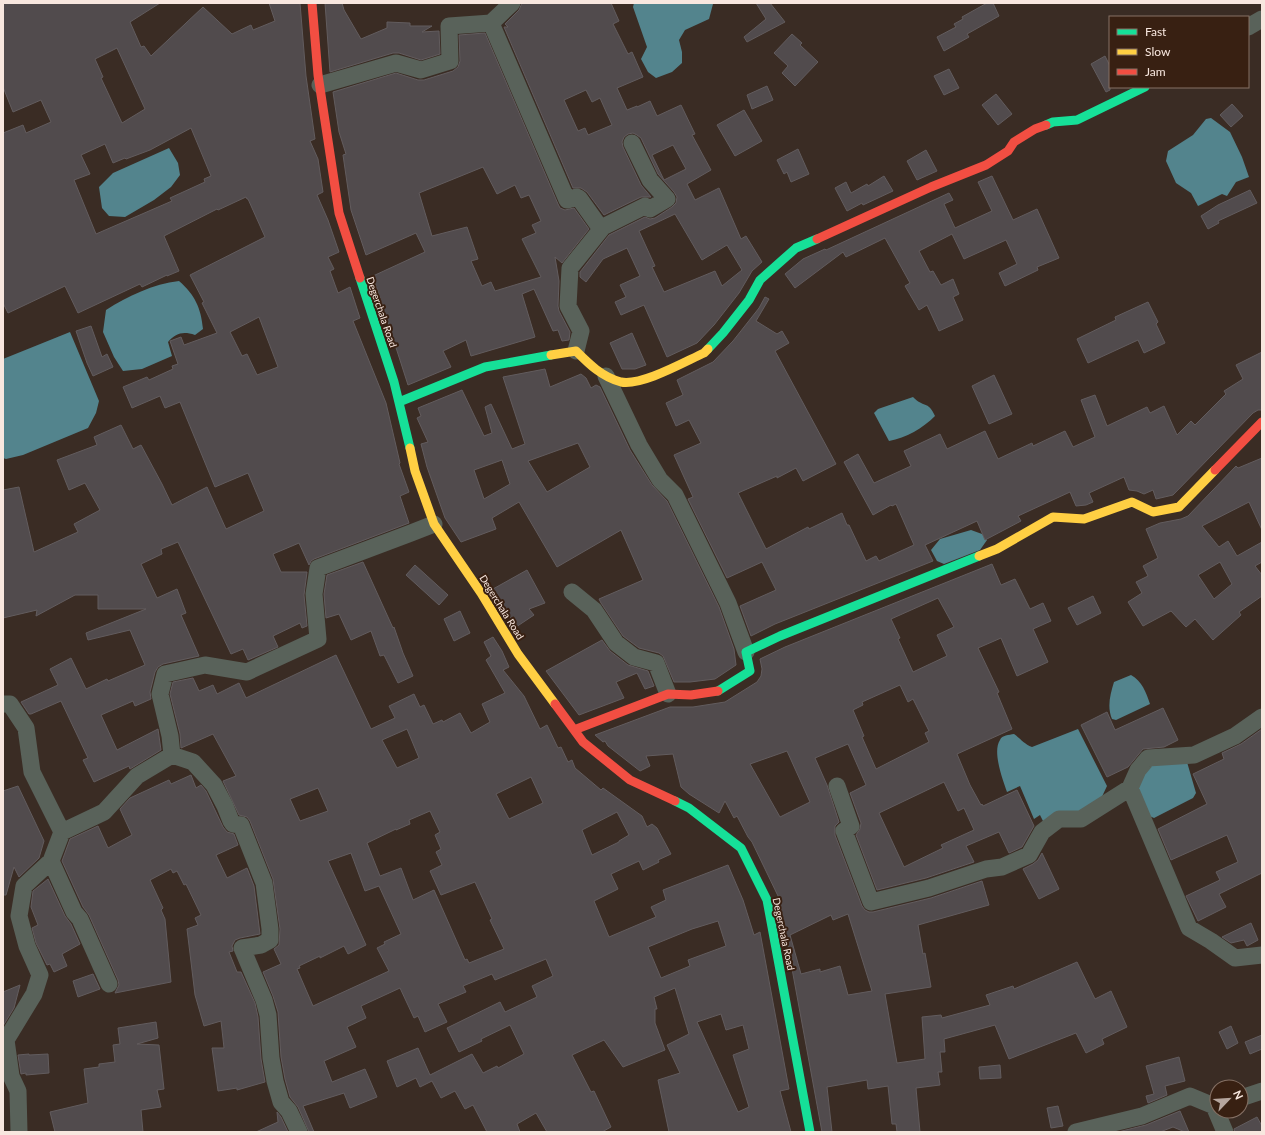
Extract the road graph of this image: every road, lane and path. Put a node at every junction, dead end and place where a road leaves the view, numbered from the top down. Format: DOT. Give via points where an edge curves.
graph roads {
  1 [pos="312,3"];
  2 [pos="512,3"];
  3 [pos="1262,19"];
  4 [pos="491,23"];
  5 [pos="1249,26"];
  6 [pos="320,85"];
  7 [pos="1143,88"];
  8 [pos="632,143"];
  9 [pos="601,229"];
  10 [pos="576,352"];
  11 [pos="606,376"];
  12 [pos="399,402"];
  13 [pos="1262,422"];
  14 [pos="434,524"];
  15 [pos="572,592"];
  16 [pos="746,652"];
  17 [pos="668,694"];
  18 [pos="3,704"];
  19 [pos="1262,717"];
  20 [pos="574,730"];
  21 [pos="172,755"];
  22 [pos="837,786"];
  23 [pos="1130,788"];
  24 [pos="62,832"];
  25 [pos="51,861"];
  26 [pos="1262,955"];
  27 [pos="109,984"];
  28 [pos="1262,1091"];
  29 [pos="11,1092"];
  30 [pos="1249,1095"];
  31 [pos="1209,1103"];
  32 [pos="1220,1119"];
  33 [pos="19,1132"];
  34 [pos="299,1132"];
  35 [pos="810,1132"];
  36 [pos="1076,1132"];
  37 [pos="1225,1132"];
  1 -- 6 [label="street, Degerchala Road"];
  2 -- 4 [label="street"];
  3 -- 5 [label="street"];
  4 -- 6 [label="street" via="449,26 450,61 421,70 396,63"];
  4 -- 9 [label="street" via="567,200 579,198"];
  6 -- 12 [label="street, Degerchala Road" via="338,213"];
  7 -- 11 [label="street" via="1077,120 1053,122 1035,128 1014,142 1000,157 796,248 760,280 749,300 723,334 704,353 660,374 637,381 622,382"];
  8 -- 9 [label="street" via="650,180 668,198 650,209 646,206"];
  9 -- 10 [label="street" via="570,268 568,306 581,331"];
  10 -- 11 [label="street"];
  10 -- 12 [label="street" via="485,367"];
  11 -- 16 [label="street" via="639,445 660,480 675,495 728,603"];
  12 -- 14 [label="street, Degerchala Road" via="415,471"];
  13 -- 16 [label="street" via="1179,507 1153,512 1132,502 1084,519 1053,517 997,550 780,636"];
  14 -- 20 [label="street, Degerchala Road" via="481,593 518,654"];
  14 -- 21 [label="street" via="318,568 314,594 318,639 247,672 205,665 164,674 160,694"];
  15 -- 17 [label="street" via="594,610 616,643 634,657 656,663"];
  16 -- 17 [label="street" via="750,671 719,691 691,696"];
  17 -- 20 [label="street"];
  18 -- 24 [label="street" via="10,704 26,728 32,772"];
  19 -- 23 [label="street" via="1235,736 1194,755 1148,758 1138,770"];
  20 -- 35 [label="street, Degerchala Road" via="583,742 630,780 689,808 741,848 767,900"];
  21 -- 24 [label="street" via="137,776 104,812"];
  21 -- 34 [label="street" via="194,762 214,785 233,824 241,824 264,883 270,940 261,945 242,948 268,1014 272,1066 281,1102 289,1111"];
  22 -- 23 [label="street" via="851,826 844,831 871,902 929,888 986,869 1002,867 1029,855 1042,832 1059,819 1082,819"];
  23 -- 26 [label="street" via="1189,928 1235,958"];
  24 -- 25 [label="street"];
  25 -- 27 [label="street"];
  25 -- 29 [label="street" via="24,886 19,916 27,946 40,975 34,994 6,1040"];
  28 -- 30 [label="street"];
  29 -- 33 [label="street"];
  31 -- 36 [label="street" via="1190,1096 1142,1116"];
  32 -- 37 [label="street"];
}
